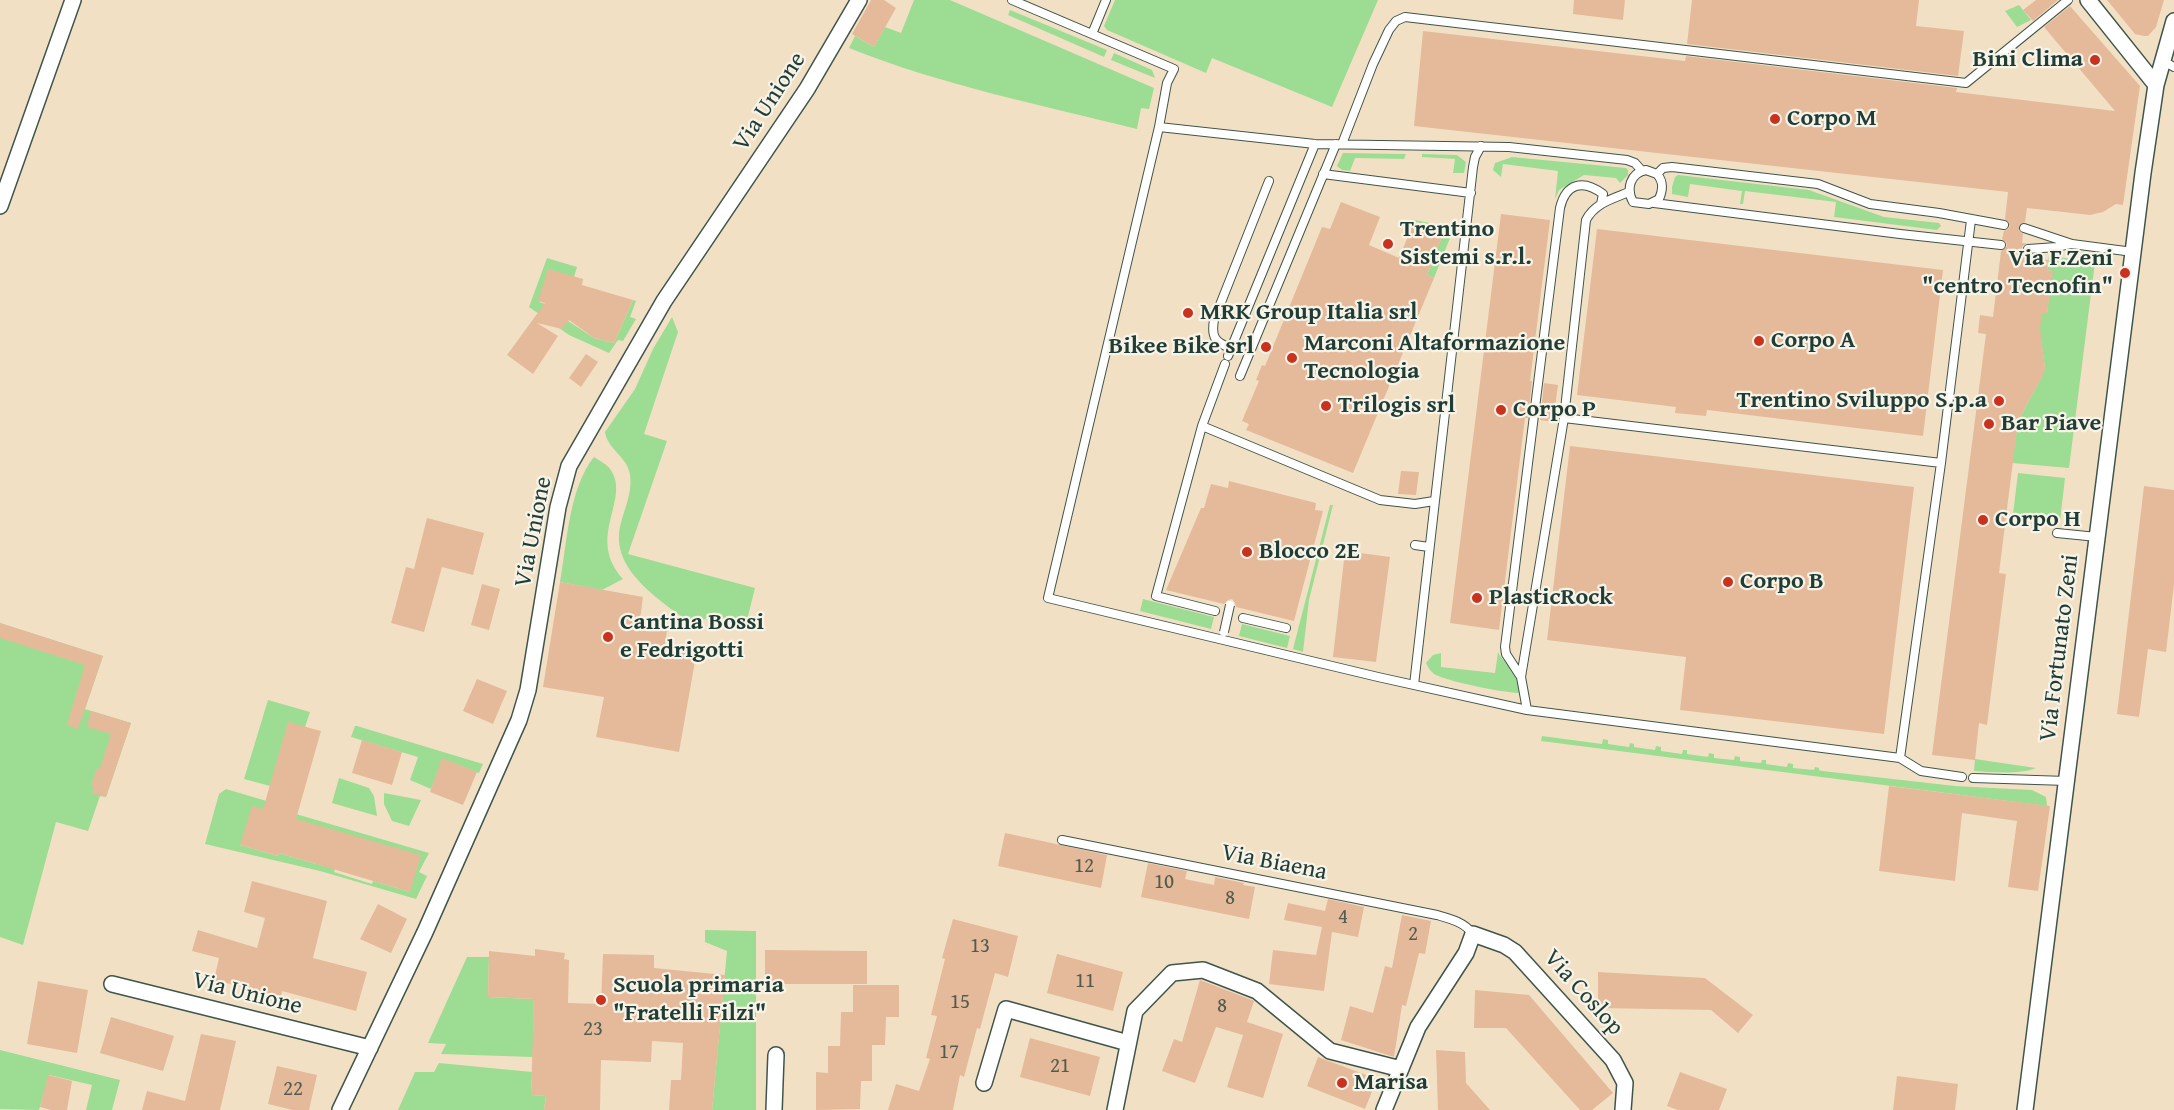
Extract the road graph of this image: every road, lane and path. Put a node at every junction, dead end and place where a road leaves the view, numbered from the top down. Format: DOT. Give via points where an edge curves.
graph roads {
  1 [pos="73,0"];
  2 [pos="859,0"];
  3 [pos="1012,0"];
  4 [pos="1106,0"];
  5 [pos="2068,0"];
  6 [pos="2088,0"];
  7 [pos="2174,21"];
  8 [pos="1092,34"];
  9 [pos="2168,64"];
  10 [pos="2156,85"];
  11 [pos="1159,127"];
  12 [pos="1315,144"];
  13 [pos="1339,144"];
  14 [pos="1481,147"];
  15 [pos="1642,171"];
  16 [pos="1323,174"];
  17 [pos="1657,174"];
  18 [pos="1269,181"];
  19 [pos="1629,192"];
  20 [pos="1471,193"];
  21 [pos="1654,203"];
  22 [pos="1601,204"];
  23 [pos="0,206"];
  24 [pos="1971,220"];
  25 [pos="2004,225"];
  26 [pos="2024,228"];
  27 [pos="1968,242"];
  28 [pos="2072,244"];
  29 [pos="2001,245"];
  30 [pos="2028,249"];
  31 [pos="2133,252"];
  32 [pos="1230,348"];
  33 [pos="1240,376"];
  34 [pos="1564,418"];
  35 [pos="1202,426"];
  36 [pos="1941,463"];
  37 [pos="1434,501"];
  38 [pos="2057,533"];
  39 [pos="2097,537"];
  40 [pos="1415,545"];
  41 [pos="1430,547"];
  42 [pos="1230,606"];
  43 [pos="1215,611"];
  44 [pos="1243,618"];
  45 [pos="1286,628"];
  46 [pos="1223,636"];
  47 [pos="1521,677"];
  48 [pos="1414,685"];
  49 [pos="1527,710"];
  50 [pos="1900,758"];
  51 [pos="1962,777"];
  52 [pos="1973,778"];
  53 [pos="2067,781"];
  54 [pos="1062,840"];
  55 [pos="1473,934"];
  56 [pos="112,984"];
  57 [pos="1128,1044"];
  58 [pos="370,1048"];
  59 [pos="776,1055"];
  60 [pos="1401,1069"];
  61 [pos="984,1083"];
  62 [pos="340,1110"];
  63 [pos="774,1110"];
  64 [pos="1115,1110"];
  65 [pos="1384,1110"];
  66 [pos="1623,1110"];
  67 [pos="2025,1110"];
  1 -- 23 [label="street"];
  2 -- 58 [label="street, Via Unione" via="807,89 664,302 569,466 558,507 528,690 519,720"];
  3 -- 8 [label="lane"];
  4 -- 8 [label="lane"];
  5 -- 13 [label="lane" via="1966,83 1405,17 1396,21 1373,64"];
  6 -- 10 [label="street"];
  7 -- 9 [label="street, Via Fortunato Zeni"];
  8 -- 11 [label="lane" via="1174,69 1167,83"];
  9 -- 10 [label="street, Via Fortunato Zeni"];
  10 -- 31 [label="street, Via Fortunato Zeni"];
  11 -- 12 [label="lane"];
  11 -- 46 [label="lane" via="1048,598"];
  12 -- 13 [label="lane"];
  12 -- 32 [label="lane"];
  13 -- 14 [label="lane"];
  13 -- 16 [label="lane"];
  14 -- 15 [label="lane" via="1628,160"];
  14 -- 20 [label="lane" via="1475,157"];
  15 -- 17 [label="lane"];
  15 -- 19 [label="lane" via="1633,178"];
  16 -- 20 [label="lane"];
  16 -- 33 [label="lane"];
  17 -- 21 [label="lane" via="1663,189"];
  17 -- 24 [label="lane" via="1663,168 1672,168 1818,184 1870,204"];
  18 -- 32 [label="lane" via="1214,320 1213,336 1217,343"];
  19 -- 21 [label="lane" via="1633,202"];
  19 -- 22 [label="lane"];
  20 -- 37 [label="lane"];
  21 -- 27 [label="lane"];
  22 -- 34 [label="lane" via="1590,213 1585,231"];
  22 -- 47 [label="lane" via="1603,194 1585,185 1566,191 1560,208 1505,647"];
  24 -- 25 [label="lane"];
  24 -- 27 [label="lane"];
  26 -- 28 [label="lane"];
  27 -- 29 [label="lane"];
  27 -- 36 [label="lane"];
  28 -- 30 [label="lane"];
  28 -- 31 [label="lane"];
  31 -- 39 [label="street, Via Fortunato Zeni"];
  32 -- 35 [label="lane"];
  34 -- 36 [label="lane"];
  34 -- 47 [label="lane"];
  35 -- 37 [label="lane" via="1380,500 1415,504"];
  35 -- 43 [label="lane" via="1156,596"];
  36 -- 50 [label="lane"];
  37 -- 41 [label="lane"];
  38 -- 39 [label="lane"];
  39 -- 53 [label="street, Via Fortunato Zeni"];
  40 -- 41 [label="lane"];
  41 -- 48 [label="lane"];
  42 -- 46 [label="lane, bridge"];
  44 -- 45 [label="lane"];
  46 -- 48 [label="lane"];
  47 -- 49 [label="lane"];
  48 -- 49 [label="lane"];
  49 -- 50 [label="lane"];
  50 -- 51 [label="lane" via="1921,771"];
  52 -- 53 [label="lane"];
  53 -- 67 [label="street, Via Fortunato Zeni"];
  54 -- 55 [label="lane, Via Biaena" via="1437,915 1456,921"];
  55 -- 60 [label="street" via="1462,960 1419,1027"];
  55 -- 66 [label="street, Via Coslop" via="1515,951 1613,1060 1625,1083"];
  56 -- 58 [label="street, Via Unione"];
  57 -- 60 [label="street" via="1135,1011 1172,972 1203,970 1257,991 1330,1051"];
  57 -- 61 [label="street" via="1006,1009"];
  57 -- 64 [label="street"];
  58 -- 62 [label="street, Via Unione"];
  59 -- 63 [label="street"];
  60 -- 65 [label="street"];
}
